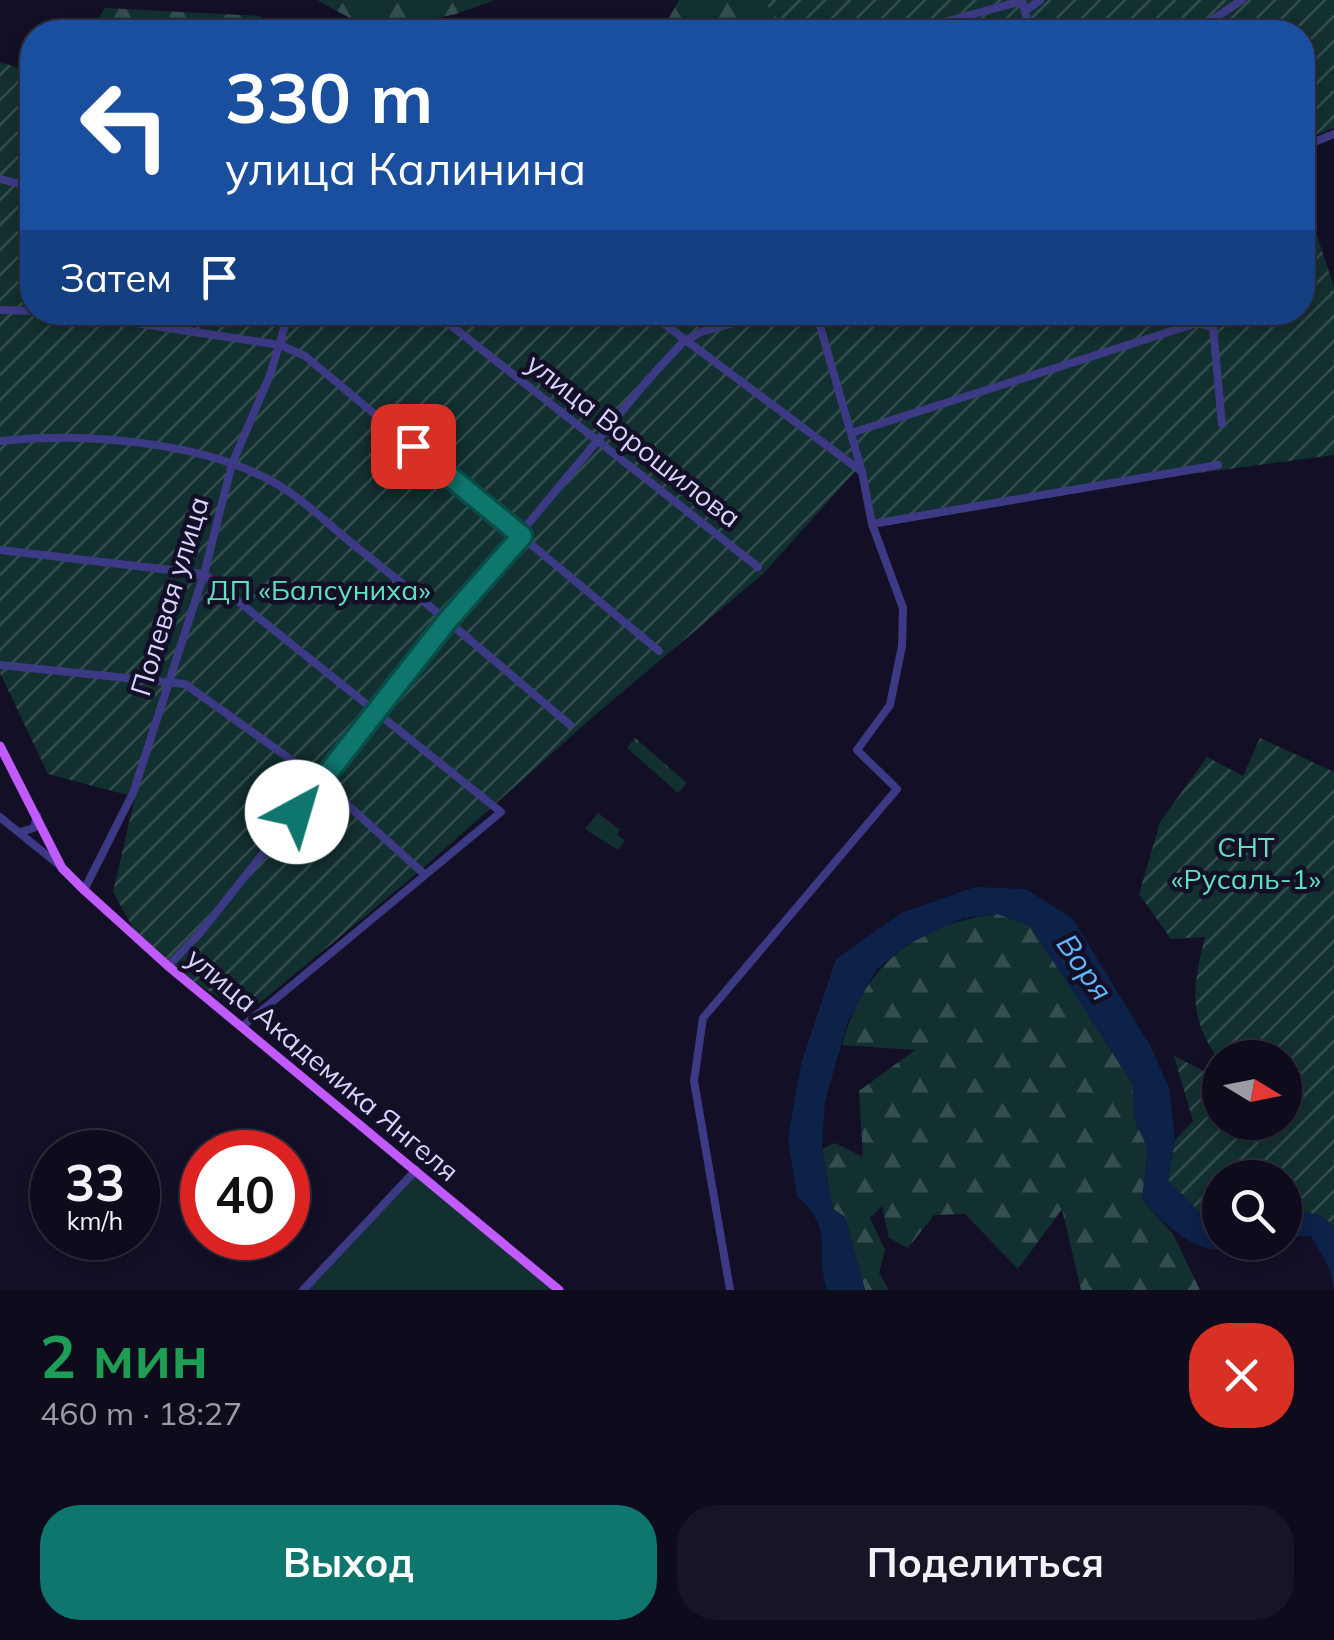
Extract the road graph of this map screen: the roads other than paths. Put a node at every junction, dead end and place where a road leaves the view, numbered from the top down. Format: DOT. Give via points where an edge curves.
graph roads {
  1 [pos="1040,0"];
  2 [pos="1242,0"];
  3 [pos="1023,4"];
  4 [pos="957,20"];
  5 [pos="1212,20"];
  6 [pos="146,325"];
  7 [pos="285,325"];
  8 [pos="450,325"];
  9 [pos="663,325"];
  10 [pos="727,325"];
  11 [pos="820,325"];
  12 [pos="1188,325"];
  13 [pos="1207,325"];
  14 [pos="683,342"];
  15 [pos="280,346"];
  16 [pos="1222,424"];
  17 [pos="851,433"];
  18 [pos="0,441"];
  19 [pos="599,443"];
  20 [pos="232,464"];
  21 [pos="1218,465"];
  22 [pos="862,472"];
  23 [pos="872,524"];
  24 [pos="522,536"];
  25 [pos="0,550"];
  26 [pos="758,567"];
  27 [pos="204,574"];
  28 [pos="448,620"];
  29 [pos="659,651"];
  30 [pos="0,665"];
  31 [pos="166,680"];
  32 [pos="376,712"];
  33 [pos="570,725"];
  34 [pos="0,746"];
  35 [pos="321,781"];
  36 [pos="0,816"];
  37 [pos="37,816"];
  38 [pos="20,832"];
  39 [pos="62,868"];
  40 [pos="424,873"];
  41 [pos="84,890"];
  42 [pos="168,966"];
  43 [pos="243,1026"];
  44 [pos="416,1170"];
  45 [pos="303,1290"];
  46 [pos="559,1290"];
  47 [pos="730,1290"];
  1 -- 3 [label="street"];
  2 -- 5 [label="street"];
  3 -- 4 [label="street"];
  6 -- 15 [label="street"];
  7 -- 15 [label="street, Полевая улица"];
  8 -- 19 [label="street, улица Ворошилова"];
  9 -- 14 [label="street"];
  10 -- 14 [label="street"];
  11 -- 17 [label="street"];
  12 -- 17 [label="street"];
  13 -- 16 [label="street" via="1213,327"];
  14 -- 19 [label="street"];
  14 -- 22 [label="street"];
  15 -- 20 [label="street, Полевая улица"];
  15 -- 24 [label="street" via="305,356"];
  17 -- 22 [label="street"];
  18 -- 20 [label="street" via="56,434"];
  19 -- 24 [label="street"];
  19 -- 26 [label="street, улица Ворошилова"];
  20 -- 27 [label="street, Полевая улица"];
  20 -- 28 [label="street" via="276,484"];
  21 -- 23 [label="street"];
  22 -- 23 [label="street"];
  23 -- 47 [label="street" via="902,599 905,627 890,705 857,750 898,789 703,1018 696,1044 694,1081"];
  24 -- 28 [label="street"];
  24 -- 29 [label="street"];
  25 -- 27 [label="street"];
  27 -- 31 [label="street, Полевая улица"];
  27 -- 32 [label="street"];
  28 -- 32 [label="street"];
  28 -- 33 [label="street"];
  30 -- 31 [label="street"];
  31 -- 35 [label="street" via="185,684"];
  31 -- 41 [label="street, Полевая улица" via="133,793"];
  32 -- 35 [label="street"];
  32 -- 40 [label="street" via="500,812"];
  34 -- 37 [label="main road, улица Академика Янгеля"];
  35 -- 40 [label="street"];
  35 -- 42 [label="street"];
  36 -- 38 [label="street"];
  37 -- 38 [label="street" via="34,828"];
  37 -- 39 [label="main road, улица Академика Янгеля"];
  38 -- 39 [label="street"];
  39 -- 41 [label="main road, улица Академика Янгеля"];
  40 -- 43 [label="street"];
  41 -- 42 [label="main road, улица Академика Янгеля"];
  42 -- 43 [label="main road, улица Академика Янгеля"];
  43 -- 44 [label="main road, улица Академика Янгеля"];
  44 -- 45 [label="street"];
  44 -- 46 [label="main road, улица Академика Янгеля"];
}
